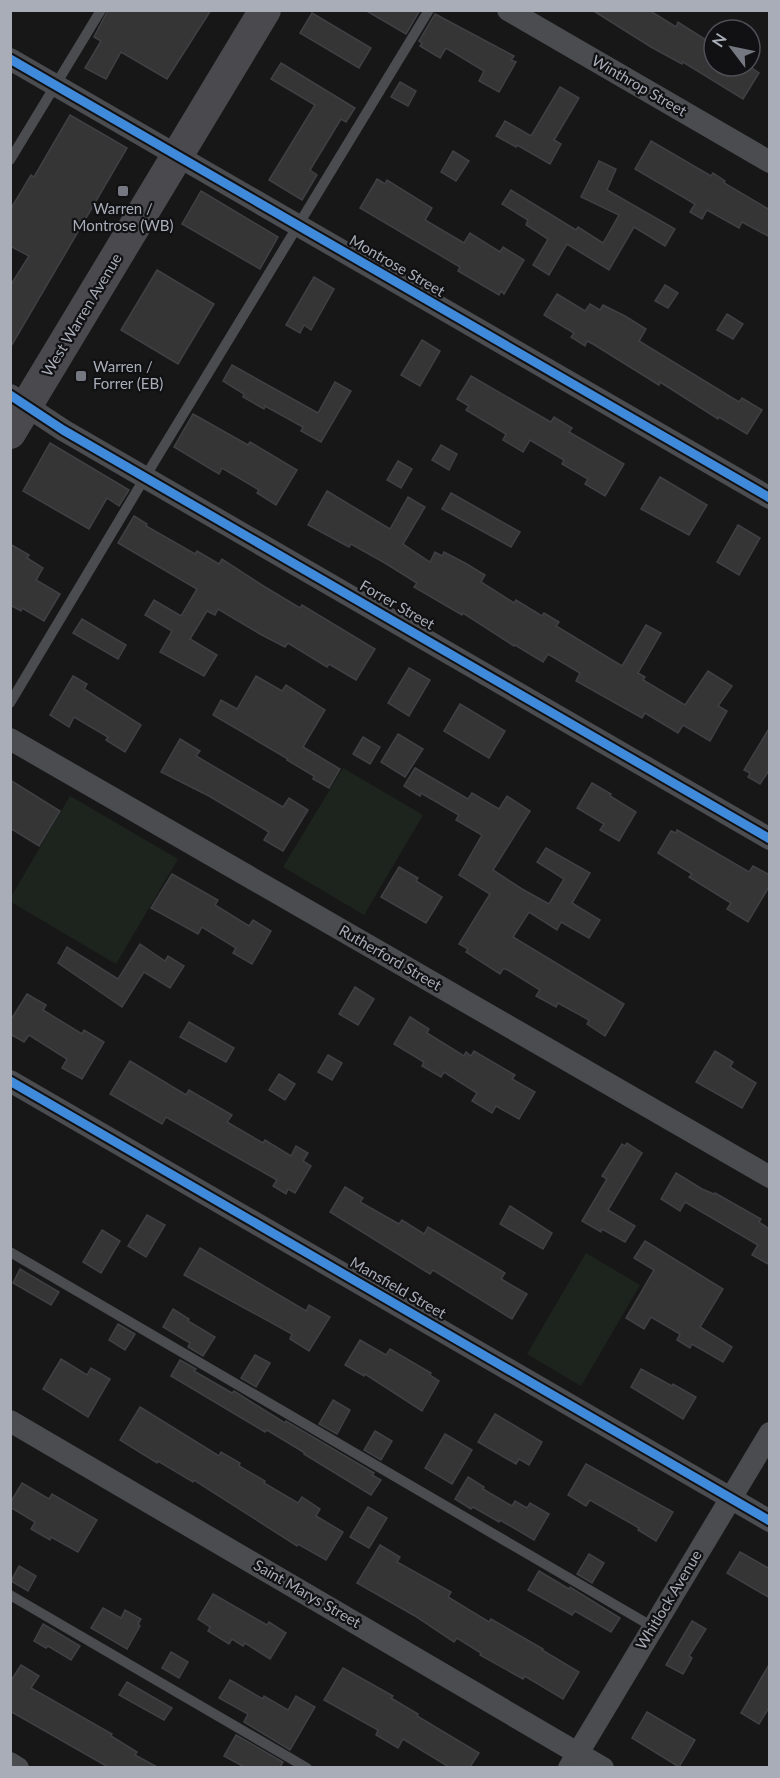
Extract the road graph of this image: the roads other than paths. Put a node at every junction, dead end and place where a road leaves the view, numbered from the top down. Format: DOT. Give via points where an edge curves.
graph roads {
  1 [pos="101,10"];
  2 [pos="265,10"];
  3 [pos="429,10"];
  4 [pos="508,10"];
  5 [pos="10,59"];
  6 [pos="56,86"];
  7 [pos="178,156"];
  8 [pos="10,160"];
  9 [pos="770,162"];
  10 [pos="298,226"];
  11 [pos="19,400"];
  12 [pos="10,433"];
  13 [pos="145,477"];
  14 [pos="770,498"];
  15 [pos="10,703"];
  16 [pos="10,739"];
  17 [pos="770,839"];
  18 [pos="10,1081"];
  19 [pos="770,1178"];
  20 [pos="10,1252"];
  21 [pos="10,1421"];
  22 [pos="770,1433"];
  23 [pos="731,1498"];
  24 [pos="770,1521"];
  25 [pos="10,1595"];
  26 [pos="653,1627"];
  27 [pos="573,1760"];
  28 [pos="10,1763"];
  29 [pos="18,1767"];
  30 [pos="307,1767"];
  31 [pos="603,1767"];
  1 -- 6 [label="lane"];
  2 -- 7 [label="main road, West Warren Avenue"];
  3 -- 10 [label="lane"];
  4 -- 9 [label="street, Winthrop Street"];
  5 -- 6 [label="street, Montrose Street"];
  6 -- 7 [label="street, Montrose Street"];
  6 -- 8 [label="lane"];
  7 -- 10 [label="street, Montrose Street"];
  7 -- 11 [label="main road, West Warren Avenue"];
  10 -- 13 [label="lane"];
  10 -- 14 [label="street, Montrose Street"];
  11 -- 12 [label="main road, West Warren Avenue"];
  11 -- 13 [label="street, Forrer Street"];
  13 -- 15 [label="lane"];
  13 -- 17 [label="street, Forrer Street"];
  16 -- 19 [label="street, Rutherford Street"];
  18 -- 23 [label="street, Mansfield Street"];
  20 -- 26 [label="lane"];
  21 -- 27 [label="street, Saint Marys Street"];
  22 -- 23 [label="street, Whitlock Avenue"];
  23 -- 24 [label="street, Mansfield Street"];
  23 -- 26 [label="street, Whitlock Avenue"];
  25 -- 30 [label="lane"];
  26 -- 27 [label="street, Whitlock Avenue"];
  27 -- 31 [label="street, Saint Marys Street"];
  28 -- 29 [label="street"];
}
